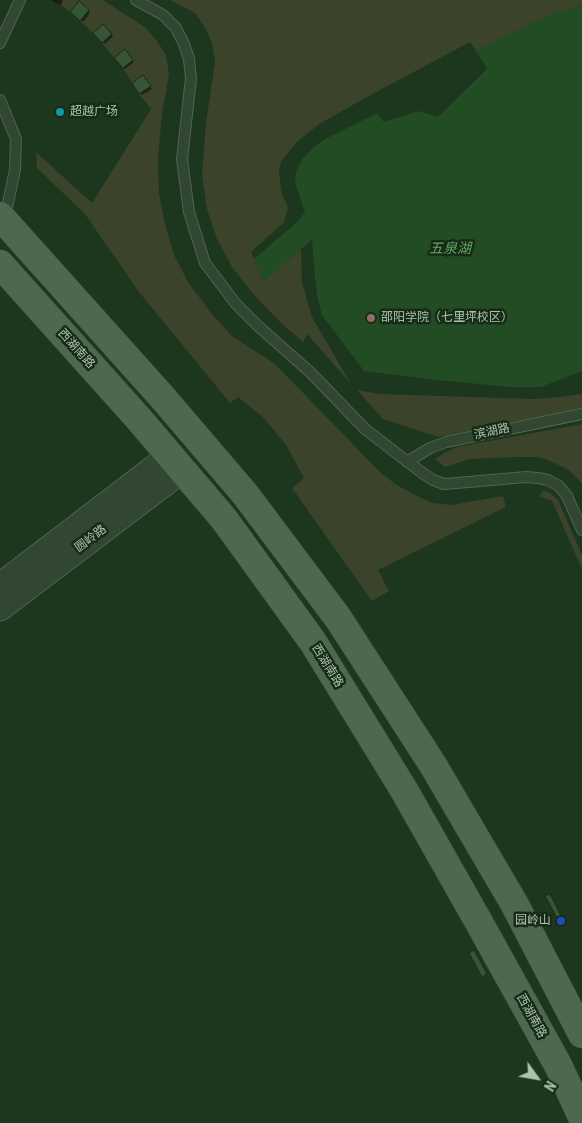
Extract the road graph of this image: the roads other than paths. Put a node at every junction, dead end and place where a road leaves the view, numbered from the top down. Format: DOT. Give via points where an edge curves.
graph roads {
  1 [pos="20,0"];
  2 [pos="136,0"];
  3 [pos="0,44"];
  4 [pos="0,100"];
  5 [pos="2,218"];
  6 [pos="0,264"];
  7 [pos="582,414"];
  8 [pos="407,462"];
  9 [pos="176,463"];
  10 [pos="582,530"];
  11 [pos="0,586"];
  12 [pos="0,608"];
  13 [pos="580,1030"];
  14 [pos="546,1044"];
  15 [pos="582,1117"];
  1 -- 3 [label="lane"];
  2 -- 8 [label="lane" via="163,15 176,28 189,59 191,78 182,159 189,212 205,263 257,326 311,373 365,429"];
  4 -- 5 [label="lane" via="16,139 15,170"];
  5 -- 13 [label="main road" via="245,494 338,618 433,765 516,905"];
  6 -- 9 [label="main road, 西湖南路"];
  7 -- 8 [label="lane, 滨湖路" via="446,442"];
  8 -- 10 [label="lane" via="444,484 526,477 548,480 567,496"];
  9 -- 11 [label="street, 圆岭路"];
  9 -- 12 [label="street, 圆岭路"];
  9 -- 14 [label="main road, 西湖南路" via="224,520 312,642 404,790"];
  13 -- 14 [label="main road"];
  14 -- 15 [label="main road, 西湖南路"];
}
